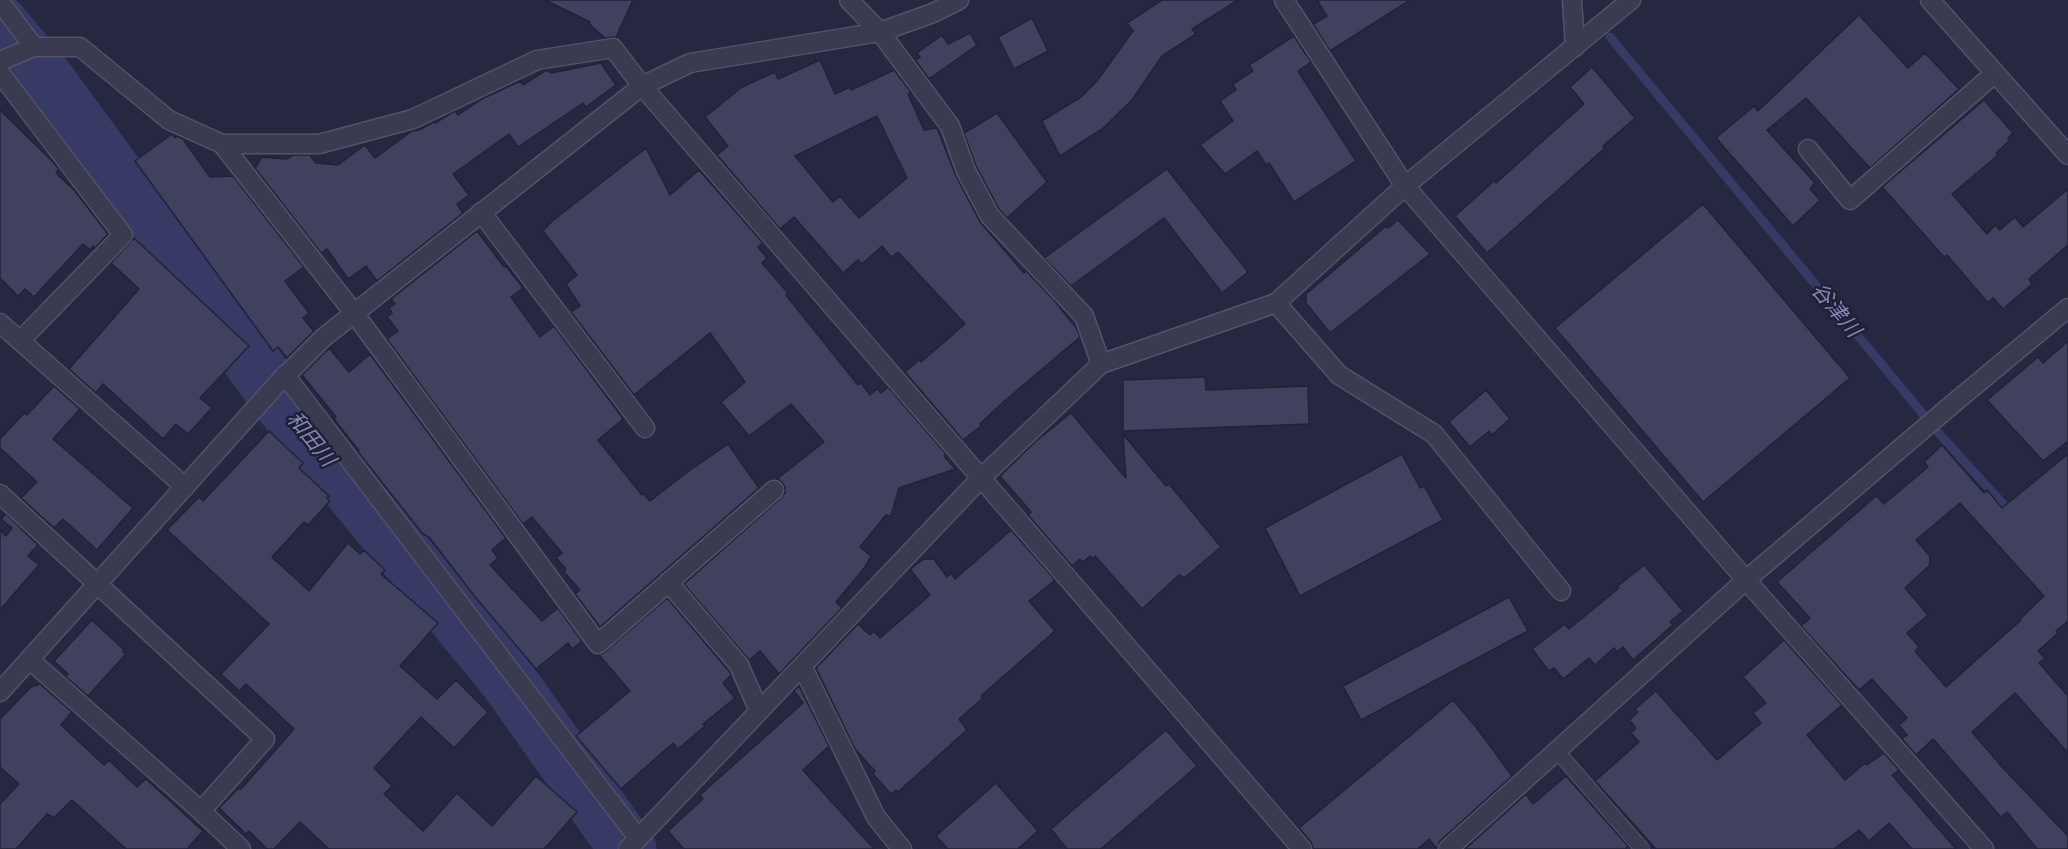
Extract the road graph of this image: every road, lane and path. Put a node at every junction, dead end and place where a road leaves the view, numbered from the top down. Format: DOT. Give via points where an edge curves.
graph roads {
  1 [pos="849,0"];
  2 [pos="959,0"];
  3 [pos="1284,0"];
  4 [pos="1572,0"];
  5 [pos="1631,0"];
  6 [pos="1930,0"];
  7 [pos="0,2"];
  8 [pos="880,32"];
  9 [pos="1575,46"];
  10 [pos="34,47"];
  11 [pos="0,61"];
  12 [pos="0,73"];
  13 [pos="1994,74"];
  14 [pos="642,86"];
  15 [pos="222,144"];
  16 [pos="1808,149"];
  17 [pos="2068,155"];
  18 [pos="1405,186"];
  19 [pos="481,212"];
  20 [pos="1276,303"];
  21 [pos="2068,308"];
  22 [pos="354,313"];
  23 [pos="0,323"];
  24 [pos="21,341"];
  25 [pos="1101,364"];
  26 [pos="282,379"];
  27 [pos="645,428"];
  28 [pos="981,478"];
  29 [pos="185,487"];
  30 [pos="774,490"];
  31 [pos="0,494"];
  32 [pos="1746,580"];
  33 [pos="668,582"];
  34 [pos="97,585"];
  35 [pos="1561,591"];
  36 [pos="29,659"];
  37 [pos="802,666"];
  38 [pos="0,692"];
  39 [pos="759,711"];
  40 [pos="1557,751"];
  41 [pos="201,811"];
  42 [pos="633,844"];
  43 [pos="242,849"];
  44 [pos="902,849"];
  45 [pos="1302,849"];
  46 [pos="1448,849"];
  47 [pos="1642,849"];
  48 [pos="1984,849"];
  1 -- 8 [label="street"];
  2 -- 8 [label="street"];
  3 -- 18 [label="street"];
  4 -- 9 [label="street"];
  5 -- 9 [label="street"];
  6 -- 13 [label="street"];
  7 -- 10 [label="street"];
  8 -- 14 [label="street" via="690,63"];
  8 -- 25 [label="street" via="950,126 966,171 990,216 1084,316"];
  9 -- 18 [label="street"];
  10 -- 11 [label="street"];
  10 -- 15 [label="street" via="80,47 169,120"];
  12 -- 24 [label="street" via="123,235"];
  13 -- 16 [label="street" via="1850,200"];
  13 -- 17 [label="street"];
  14 -- 15 [label="street" via="613,48 537,60 413,119 318,144"];
  14 -- 19 [label="street"];
  14 -- 28 [label="street"];
  15 -- 22 [label="street"];
  18 -- 20 [label="street"];
  18 -- 32 [label="street"];
  19 -- 22 [label="street"];
  19 -- 27 [label="street"];
  20 -- 25 [label="street"];
  20 -- 35 [label="street" via="1339,375 1434,434"];
  21 -- 32 [label="street"];
  22 -- 26 [label="street"];
  22 -- 33 [label="street" via="598,644"];
  23 -- 24 [label="street"];
  24 -- 29 [label="street"];
  25 -- 28 [label="street"];
  26 -- 29 [label="street"];
  26 -- 42 [label="street"];
  28 -- 37 [label="street"];
  28 -- 45 [label="street"];
  29 -- 34 [label="street"];
  30 -- 33 [label="street"];
  31 -- 34 [label="street"];
  32 -- 40 [label="street"];
  32 -- 48 [label="street"];
  33 -- 39 [label="street" via="739,665"];
  34 -- 36 [label="street"];
  34 -- 41 [label="street" via="264,739"];
  36 -- 38 [label="street"];
  36 -- 41 [label="street"];
  37 -- 39 [label="street"];
  37 -- 44 [label="street" via="876,816"];
  39 -- 42 [label="street"];
  40 -- 46 [label="street"];
  40 -- 47 [label="lane"];
  41 -- 43 [label="street"];
}
